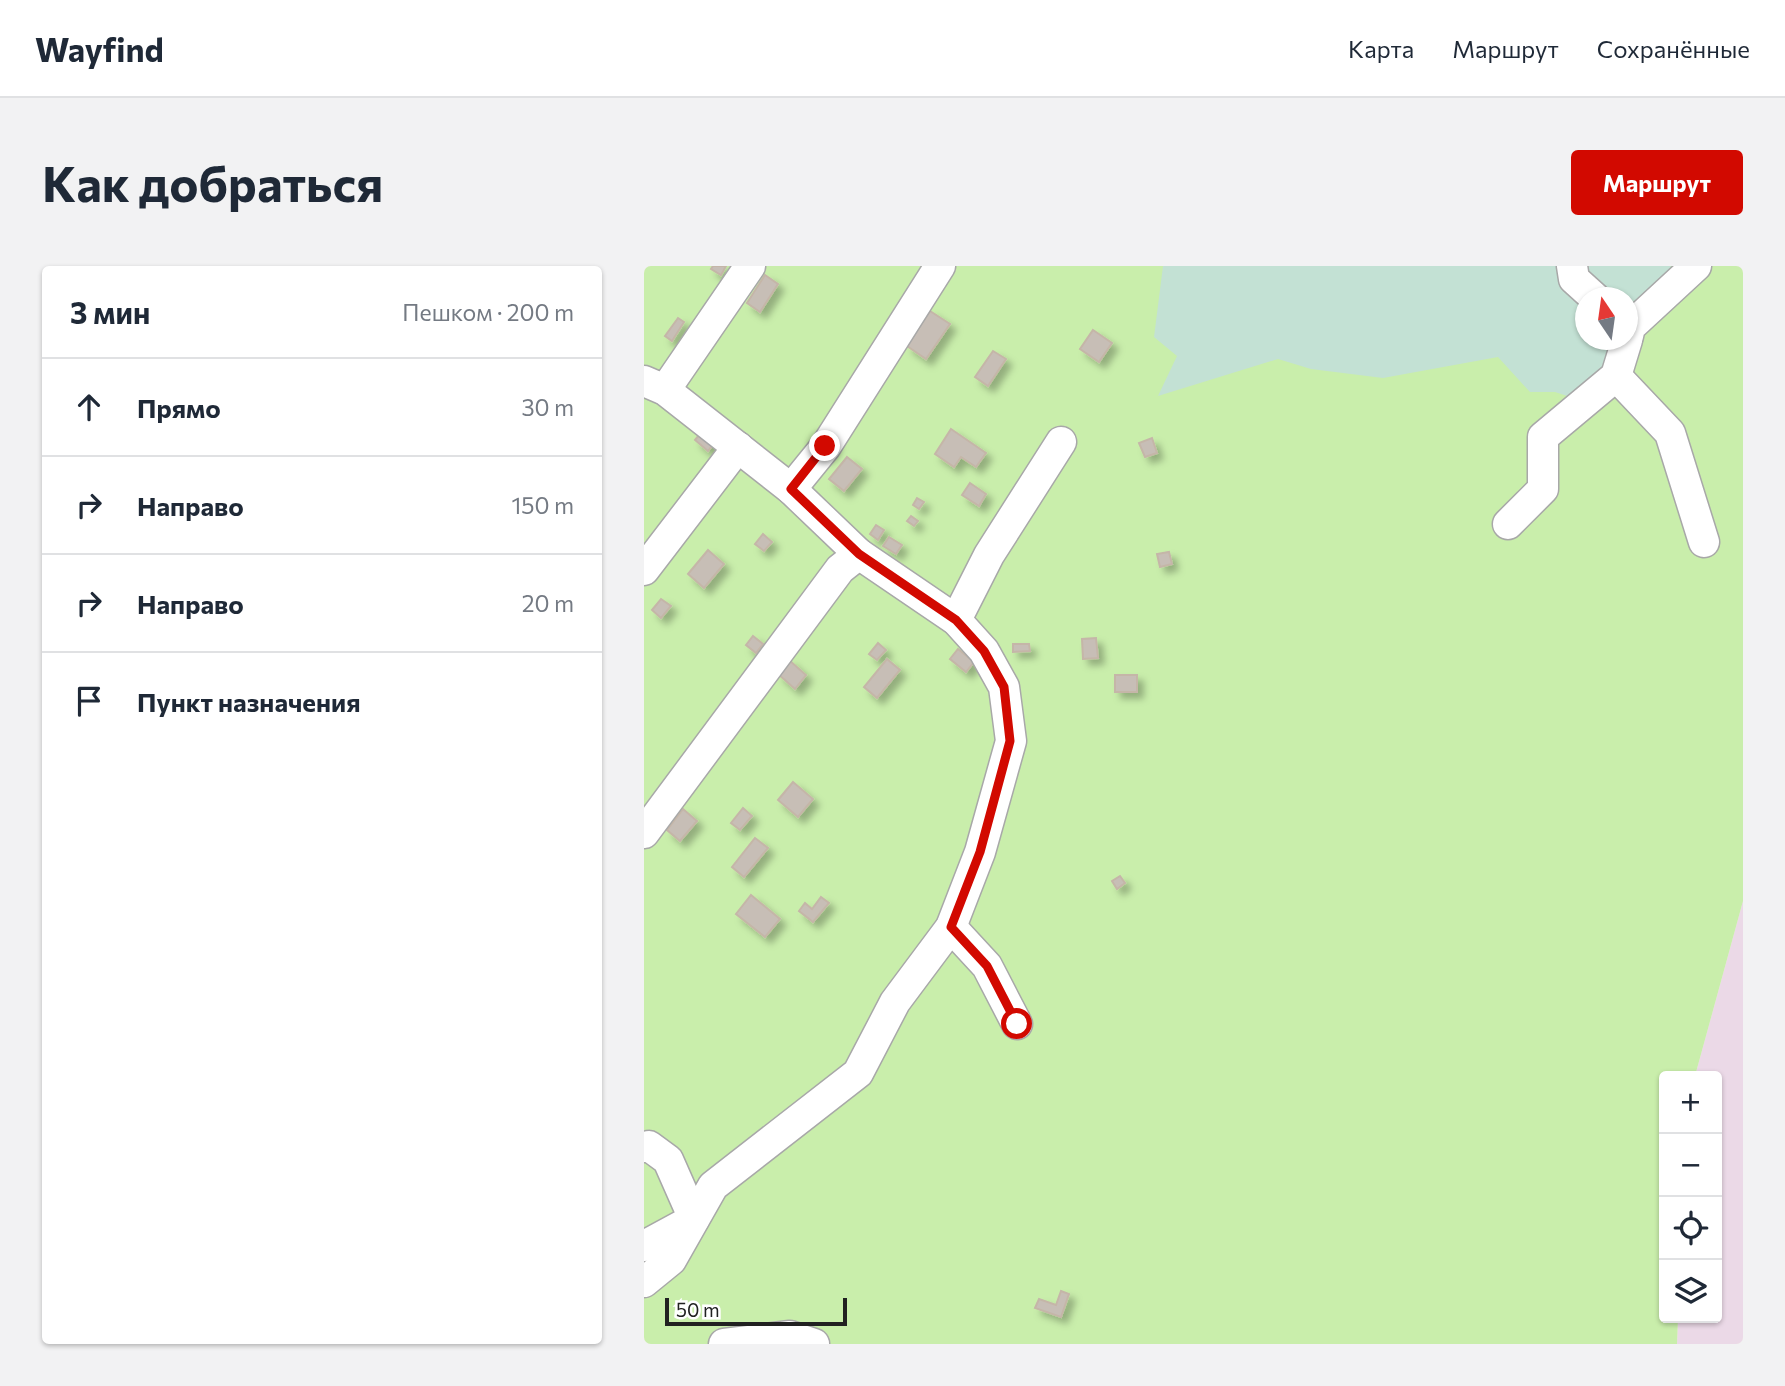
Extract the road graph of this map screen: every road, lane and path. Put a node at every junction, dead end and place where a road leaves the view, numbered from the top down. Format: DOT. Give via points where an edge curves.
graph roads {
  1 [pos="750,266"];
  2 [pos="940,266"];
  3 [pos="1572,266"];
  4 [pos="1696,266"];
  5 [pos="1583,287"];
  6 [pos="1638,322"];
  7 [pos="1623,350"];
  8 [pos="1616,376"];
  9 [pos="655,386"];
  10 [pos="1061,442"];
  11 [pos="738,447"];
  12 [pos="791,489"];
  13 [pos="1508,524"];
  14 [pos="1704,542"];
  15 [pos="859,554"];
  16 [pos="644,570"];
  17 [pos="956,620"];
  18 [pos="644,833"];
  19 [pos="951,927"];
  20 [pos="1017,1024"];
  21 [pos="644,1147"];
  22 [pos="694,1219"];
  23 [pos="644,1246"];
  24 [pos="644,1282"];
  25 [pos="724,1344"];
  26 [pos="814,1344"];
  1 -- 9 [label="lane"];
  2 -- 12 [label="lane" via="825,446"];
  3 -- 5 [label="lane" via="1574,279"];
  4 -- 6 [label="lane"];
  7 -- 8 [label="lane"];
  8 -- 13 [label="lane" via="1543,438 1543,489"];
  8 -- 14 [label="lane" via="1670,433"];
  9 -- 11 [label="lane"];
  10 -- 17 [label="lane" via="989,555"];
  11 -- 12 [label="lane"];
  11 -- 16 [label="lane"];
  12 -- 15 [label="lane"];
  15 -- 17 [label="lane"];
  15 -- 18 [label="lane" via="840,569"];
  17 -- 19 [label="lane" via="984,651 1004,687 1010,741 980,852"];
  19 -- 20 [label="lane" via="987,966"];
  19 -- 22 [label="lane" via="895,1002 858,1073 713,1186"];
  21 -- 22 [label="lane" via="668,1160"];
  22 -- 23 [label="lane"];
  22 -- 24 [label="lane" via="671,1260"];
  25 -- 26 [label="lane" via="790,1336"];
}
